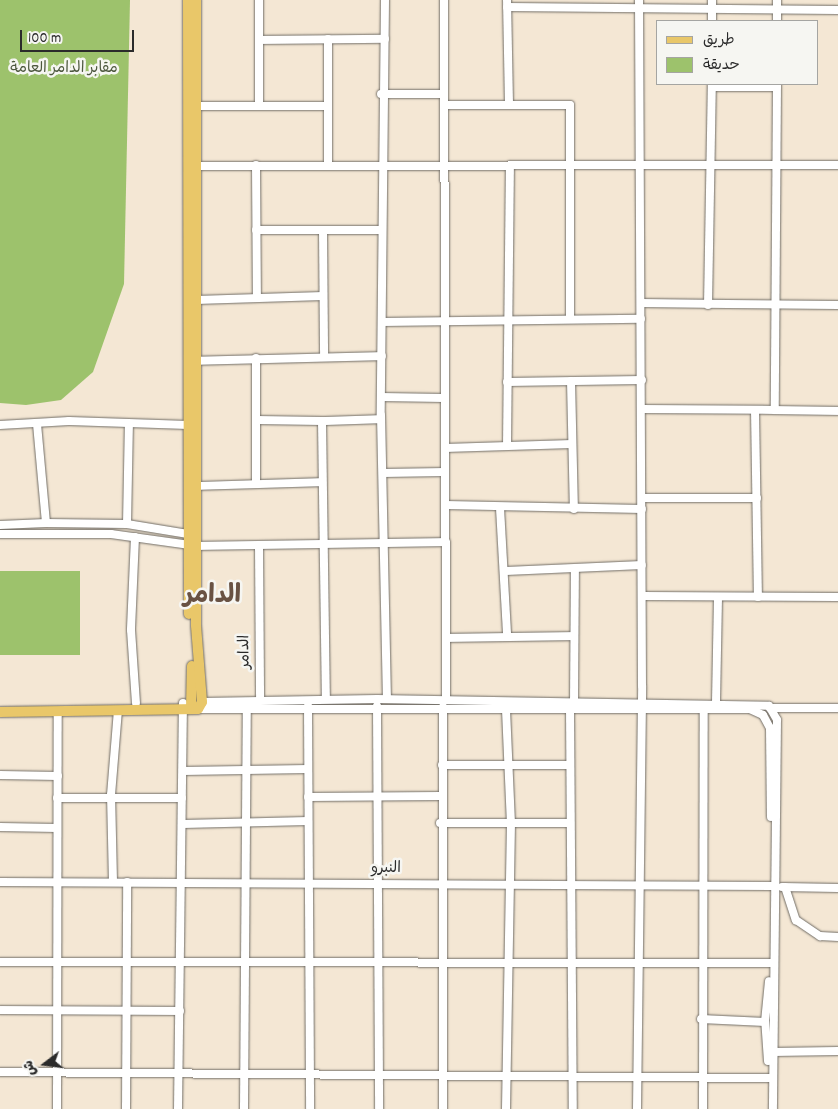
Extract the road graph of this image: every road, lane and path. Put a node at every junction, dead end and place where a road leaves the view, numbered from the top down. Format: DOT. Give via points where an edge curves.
graph roads {
  1 [pos="188,0"];
  2 [pos="196,0"];
  3 [pos="259,0"];
  4 [pos="385,0"];
  5 [pos="444,0"];
  6 [pos="777,0"];
  7 [pos="507,4"];
  8 [pos="639,4"];
  9 [pos="712,4"];
  10 [pos="777,9"];
  11 [pos="838,10"];
  12 [pos="712,20"];
  13 [pos="777,20"];
  14 [pos="328,39"];
  15 [pos="385,39"];
  16 [pos="260,40"];
  17 [pos="712,85"];
  18 [pos="777,86"];
  19 [pos="381,94"];
  20 [pos="444,94"];
  21 [pos="510,104"];
  22 [pos="444,105"];
  23 [pos="197,106"];
  24 [pos="259,106"];
  25 [pos="328,106"];
  26 [pos="778,165"];
  27 [pos="838,165"];
  28 [pos="193,166"];
  29 [pos="256,166"];
  30 [pos="328,166"];
  31 [pos="381,166"];
  32 [pos="640,166"];
  33 [pos="444,167"];
  34 [pos="510,167"];
  35 [pos="573,167"];
  36 [pos="711,167"];
  37 [pos="256,230"];
  38 [pos="382,230"];
  39 [pos="323,231"];
  40 [pos="257,296"];
  41 [pos="323,296"];
  42 [pos="196,300"];
  43 [pos="641,303"];
  44 [pos="708,305"];
  45 [pos="838,305"];
  46 [pos="776,306"];
  47 [pos="570,319"];
  48 [pos="641,319"];
  49 [pos="508,320"];
  50 [pos="382,322"];
  51 [pos="443,322"];
  52 [pos="324,356"];
  53 [pos="382,356"];
  54 [pos="256,358"];
  55 [pos="193,361"];
  56 [pos="642,380"];
  57 [pos="571,381"];
  58 [pos="507,382"];
  59 [pos="381,397"];
  60 [pos="444,398"];
  61 [pos="641,409"];
  62 [pos="756,410"];
  63 [pos="775,410"];
  64 [pos="838,411"];
  65 [pos="381,419"];
  66 [pos="257,420"];
  67 [pos="322,421"];
  68 [pos="37,424"];
  69 [pos="129,424"];
  70 [pos="0,425"];
  71 [pos="188,426"];
  72 [pos="572,444"];
  73 [pos="507,446"];
  74 [pos="445,448"];
  75 [pos="445,472"];
  76 [pos="383,473"];
  77 [pos="322,482"];
  78 [pos="256,483"];
  79 [pos="196,486"];
  80 [pos="642,498"];
  81 [pos="756,498"];
  82 [pos="446,505"];
  83 [pos="500,508"];
  84 [pos="574,509"];
  85 [pos="642,509"];
  86 [pos="46,523"];
  87 [pos="126,524"];
  88 [pos="0,525"];
  89 [pos="0,534"];
  90 [pos="192,535"];
  91 [pos="135,537"];
  92 [pos="446,542"];
  93 [pos="385,543"];
  94 [pos="192,546"];
  95 [pos="259,546"];
  96 [pos="322,546"];
  97 [pos="642,565"];
  98 [pos="575,569"];
  99 [pos="506,571"];
  100 [pos="642,596"];
  101 [pos="718,596"];
  102 [pos="758,597"];
  103 [pos="838,597"];
  104 [pos="507,635"];
  105 [pos="574,636"];
  106 [pos="447,638"];
  107 [pos="260,699"];
  108 [pos="326,699"];
  109 [pos="387,699"];
  110 [pos="716,702"];
  111 [pos="136,703"];
  112 [pos="444,703"];
  113 [pos="0,705"];
  114 [pos="572,705"];
  115 [pos="642,705"];
  116 [pos="192,706"];
  117 [pos="308,706"];
  118 [pos="377,706"];
  119 [pos="247,707"];
  120 [pos="506,708"];
  121 [pos="773,708"];
  122 [pos="838,708"];
  123 [pos="704,709"];
  124 [pos="750,709"];
  125 [pos="118,710"];
  126 [pos="58,711"];
  127 [pos="0,712"];
  128 [pos="510,764"];
  129 [pos="442,765"];
  130 [pos="570,765"];
  131 [pos="308,769"];
  132 [pos="246,770"];
  133 [pos="183,771"];
  134 [pos="0,775"];
  135 [pos="58,776"];
  136 [pos="111,795"];
  137 [pos="308,796"];
  138 [pos="441,796"];
  139 [pos="57,798"];
  140 [pos="182,798"];
  141 [pos="380,799"];
  142 [pos="308,821"];
  143 [pos="440,822"];
  144 [pos="570,823"];
  145 [pos="183,824"];
  146 [pos="245,824"];
  147 [pos="511,824"];
  148 [pos="0,827"];
  149 [pos="57,828"];
  150 [pos="0,882"];
  151 [pos="113,882"];
  152 [pos="127,882"];
  153 [pos="57,883"];
  154 [pos="183,883"];
  155 [pos="312,883"];
  156 [pos="245,884"];
  157 [pos="380,884"];
  158 [pos="445,884"];
  159 [pos="508,884"];
  160 [pos="574,884"];
  161 [pos="639,884"];
  162 [pos="704,884"];
  163 [pos="773,886"];
  164 [pos="786,887"];
  165 [pos="838,888"];
  166 [pos="838,937"];
  167 [pos="0,962"];
  168 [pos="58,962"];
  169 [pos="127,962"];
  170 [pos="181,962"];
  171 [pos="244,962"];
  172 [pos="311,962"];
  173 [pos="380,962"];
  174 [pos="444,963"];
  175 [pos="508,963"];
  176 [pos="574,963"];
  177 [pos="638,963"];
  178 [pos="706,963"];
  179 [pos="771,963"];
  180 [pos="0,1010"];
  181 [pos="58,1012"];
  182 [pos="127,1012"];
  183 [pos="180,1012"];
  184 [pos="701,1019"];
  185 [pos="765,1022"];
  186 [pos="838,1051"];
  187 [pos="773,1052"];
  188 [pos="0,1072"];
  189 [pos="57,1072"];
  190 [pos="126,1073"];
  191 [pos="178,1074"];
  192 [pos="244,1074"];
  193 [pos="379,1074"];
  194 [pos="310,1075"];
  195 [pos="506,1075"];
  196 [pos="444,1076"];
  197 [pos="573,1076"];
  198 [pos="637,1076"];
  199 [pos="705,1077"];
  200 [pos="770,1078"];
  201 [pos="57,1109"];
  202 [pos="126,1109"];
  203 [pos="178,1109"];
  204 [pos="244,1109"];
  205 [pos="310,1109"];
  206 [pos="379,1109"];
  207 [pos="443,1109"];
  208 [pos="506,1109"];
  209 [pos="573,1109"];
  210 [pos="637,1109"];
  211 [pos="703,1109"];
  212 [pos="769,1109"];
  213 [pos="773,1109"];
  1 -- 28 [label="main road"];
  2 -- 23 [label="main road"];
  3 -- 16 [label="street"];
  4 -- 15 [label="street"];
  5 -- 20 [label="street"];
  6 -- 10 [label="street"];
  7 -- 8 [label="street"];
  7 -- 21 [label="street"];
  8 -- 9 [label="street"];
  8 -- 32 [label="street"];
  9 -- 10 [label="street"];
  9 -- 12 [label="street"];
  10 -- 11 [label="street"];
  10 -- 13 [label="street"];
  14 -- 15 [label="street"];
  14 -- 16 [label="street"];
  14 -- 25 [label="street"];
  15 -- 19 [label="street"];
  16 -- 24 [label="street"];
  17 -- 18 [label="street"];
  17 -- 36 [label="street"];
  18 -- 26 [label="street"];
  19 -- 20 [label="street"];
  19 -- 31 [label="street"];
  20 -- 22 [label="street"];
  21 -- 22 [label="street"];
  21 -- 35 [label="street" via="570,105"];
  22 -- 33 [label="street"];
  23 -- 24 [label="street"];
  23 -- 28 [label="main road"];
  24 -- 25 [label="street"];
  25 -- 30 [label="street"];
  26 -- 27 [label="street"];
  26 -- 36 [label="street"];
  26 -- 46 [label="street"];
  28 -- 29 [label="street"];
  28 -- 42 [label="main road"];
  28 -- 55 [label="main road"];
  29 -- 30 [label="street"];
  29 -- 37 [label="street"];
  30 -- 31 [label="street"];
  31 -- 33 [label="street"];
  31 -- 38 [label="street"];
  32 -- 35 [label="street"];
  32 -- 36 [label="street"];
  32 -- 43 [label="street"];
  33 -- 34 [label="street"];
  33 -- 51 [label="street"];
  34 -- 35 [label="street"];
  34 -- 49 [label="street"];
  35 -- 47 [label="street"];
  36 -- 44 [label="street"];
  37 -- 39 [label="street"];
  37 -- 40 [label="street"];
  38 -- 39 [label="street"];
  38 -- 50 [label="street"];
  39 -- 41 [label="street"];
  40 -- 41 [label="street"];
  40 -- 42 [label="street"];
  41 -- 52 [label="street"];
  42 -- 55 [label="main road"];
  43 -- 44 [label="street"];
  43 -- 48 [label="street"];
  44 -- 46 [label="street"];
  45 -- 46 [label="street"];
  46 -- 63 [label="street"];
  47 -- 48 [label="street"];
  47 -- 49 [label="street"];
  48 -- 56 [label="street"];
  49 -- 51 [label="street"];
  49 -- 58 [label="street"];
  50 -- 51 [label="street"];
  50 -- 53 [label="street"];
  51 -- 60 [label="street"];
  52 -- 53 [label="street"];
  52 -- 54 [label="street"];
  53 -- 59 [label="street"];
  54 -- 55 [label="street"];
  54 -- 66 [label="street"];
  55 -- 71 [label="main road"];
  55 -- 79 [label="main road"];
  56 -- 57 [label="street"];
  56 -- 61 [label="street"];
  57 -- 58 [label="street"];
  57 -- 72 [label="street"];
  58 -- 73 [label="street"];
  59 -- 60 [label="street"];
  59 -- 65 [label="street"];
  60 -- 74 [label="street"];
  61 -- 62 [label="street"];
  61 -- 80 [label="street"];
  62 -- 63 [label="street"];
  62 -- 81 [label="street"];
  63 -- 64 [label="street"];
  65 -- 67 [label="street"];
  65 -- 76 [label="street"];
  66 -- 67 [label="street"];
  66 -- 78 [label="street"];
  67 -- 77 [label="street"];
  68 -- 69 [label="street" via="69,421"];
  68 -- 70 [label="street"];
  68 -- 86 [label="street"];
  69 -- 71 [label="street"];
  69 -- 87 [label="street"];
  71 -- 90 [label="main road"];
  72 -- 73 [label="street"];
  72 -- 84 [label="street"];
  73 -- 74 [label="street"];
  74 -- 75 [label="street"];
  75 -- 76 [label="street"];
  75 -- 82 [label="street"];
  76 -- 93 [label="street"];
  77 -- 78 [label="street"];
  77 -- 96 [label="street"];
  78 -- 79 [label="street"];
  79 -- 90 [label="main road"];
  80 -- 81 [label="street"];
  80 -- 85 [label="street"];
  81 -- 102 [label="street"];
  82 -- 83 [label="street"];
  82 -- 92 [label="street"];
  83 -- 84 [label="street"];
  83 -- 99 [label="street"];
  84 -- 85 [label="street"];
  85 -- 97 [label="street"];
  86 -- 87 [label="street"];
  86 -- 88 [label="street"];
  87 -- 90 [label="street"];
  89 -- 91 [label="street"];
  90 -- 94 [label="main road"];
  91 -- 94 [label="street"];
  91 -- 111 [label="street" via="131,630"];
  92 -- 93 [label="street"];
  92 -- 106 [label="street"];
  93 -- 96 [label="street"];
  93 -- 109 [label="street"];
  94 -- 95 [label="street"];
  94 -- 116 [label="main road"];
  95 -- 96 [label="street"];
  95 -- 107 [label="street, الدامر"];
  96 -- 108 [label="street"];
  97 -- 98 [label="street"];
  97 -- 100 [label="street"];
  98 -- 99 [label="street"];
  98 -- 105 [label="street"];
  99 -- 104 [label="street"];
  100 -- 101 [label="street"];
  100 -- 115 [label="street"];
  101 -- 102 [label="street"];
  101 -- 110 [label="street"];
  102 -- 103 [label="street"];
  104 -- 105 [label="street"];
  104 -- 106 [label="street"];
  105 -- 114 [label="street"];
  106 -- 112 [label="street"];
  107 -- 108 [label="street"];
  107 -- 116 [label="street"];
  108 -- 109 [label="street"];
  109 -- 112 [label="street"];
  110 -- 115 [label="street"];
  110 -- 121 [label="street" via="763,702"];
  111 -- 113 [label="main road"];
  111 -- 116 [label="main road"];
  112 -- 114 [label="street"];
  112 -- 118 [label="street"];
  112 -- 120 [label="street"];
  112 -- 129 [label="street"];
  114 -- 115 [label="street"];
  114 -- 120 [label="street"];
  114 -- 130 [label="street"];
  115 -- 123 [label="street"];
  115 -- 161 [label="street"];
  116 -- 119 [label="street"];
  116 -- 125 [label="main road"];
  116 -- 133 [label="street"];
  117 -- 118 [label="street"];
  117 -- 119 [label="street"];
  117 -- 131 [label="street"];
  118 -- 141 [label="street"];
  119 -- 132 [label="street"];
  120 -- 128 [label="street"];
  121 -- 122 [label="street"];
  121 -- 124 [label="street"];
  121 -- 163 [label="street" via="778,720"];
  123 -- 124 [label="street"];
  123 -- 162 [label="street"];
  124 -- 163 [label="street" via="763,715 770,728"];
  125 -- 126 [label="main road"];
  125 -- 136 [label="street"];
  126 -- 127 [label="main road"];
  126 -- 135 [label="street"];
  128 -- 129 [label="street"];
  128 -- 130 [label="street"];
  128 -- 147 [label="street"];
  129 -- 138 [label="street"];
  130 -- 144 [label="street"];
  131 -- 132 [label="street"];
  131 -- 137 [label="street"];
  132 -- 133 [label="street"];
  132 -- 146 [label="street"];
  133 -- 140 [label="street"];
  134 -- 135 [label="street"];
  135 -- 139 [label="street"];
  136 -- 139 [label="street"];
  136 -- 140 [label="street"];
  136 -- 151 [label="street"];
  137 -- 141 [label="street"];
  137 -- 142 [label="street"];
  138 -- 141 [label="street"];
  138 -- 143 [label="street"];
  139 -- 149 [label="street"];
  140 -- 145 [label="street"];
  141 -- 157 [label="street"];
  142 -- 146 [label="street"];
  142 -- 155 [label="street"];
  143 -- 147 [label="street"];
  143 -- 158 [label="street"];
  144 -- 147 [label="street"];
  144 -- 160 [label="street"];
  145 -- 146 [label="street"];
  145 -- 154 [label="street"];
  146 -- 156 [label="street"];
  147 -- 159 [label="street"];
  148 -- 149 [label="street"];
  149 -- 153 [label="street"];
  150 -- 153 [label="street, النبرو"];
  151 -- 152 [label="street, النبرو"];
  151 -- 153 [label="street, النبرو"];
  152 -- 154 [label="street, النبرو"];
  152 -- 169 [label="street"];
  153 -- 168 [label="street"];
  154 -- 156 [label="street, النبرو"];
  154 -- 170 [label="street"];
  155 -- 156 [label="street, النبرو"];
  155 -- 157 [label="street, النبرو"];
  155 -- 172 [label="street"];
  156 -- 171 [label="street"];
  157 -- 158 [label="street, النبرو"];
  157 -- 173 [label="street"];
  158 -- 159 [label="street, النبرو"];
  158 -- 174 [label="street"];
  159 -- 160 [label="street, النبرو"];
  159 -- 175 [label="street"];
  160 -- 161 [label="street, النبرو"];
  160 -- 176 [label="street"];
  161 -- 162 [label="street, النبرو"];
  161 -- 177 [label="street"];
  162 -- 163 [label="street, النبرو"];
  162 -- 178 [label="street"];
  163 -- 164 [label="street, النبرو"];
  163 -- 179 [label="street"];
  163 -- 187 [label="street"];
  164 -- 165 [label="street, النبرو"];
  164 -- 166 [label="street" via="796,920 820,936"];
  167 -- 168 [label="street"];
  168 -- 169 [label="street"];
  168 -- 181 [label="street"];
  169 -- 170 [label="street"];
  169 -- 182 [label="street"];
  170 -- 171 [label="street"];
  170 -- 183 [label="street"];
  171 -- 172 [label="street"];
  171 -- 192 [label="street"];
  172 -- 173 [label="street"];
  172 -- 194 [label="street"];
  173 -- 174 [label="street"];
  173 -- 193 [label="street"];
  174 -- 175 [label="street"];
  174 -- 196 [label="street"];
  175 -- 176 [label="street"];
  175 -- 195 [label="street"];
  176 -- 177 [label="street"];
  176 -- 197 [label="street"];
  177 -- 178 [label="street"];
  177 -- 198 [label="street"];
  178 -- 179 [label="street"];
  178 -- 184 [label="street"];
  179 -- 185 [label="street"];
  180 -- 181 [label="street"];
  181 -- 182 [label="street"];
  181 -- 189 [label="street"];
  182 -- 183 [label="street"];
  182 -- 190 [label="street"];
  183 -- 191 [label="street"];
  184 -- 185 [label="street"];
  184 -- 199 [label="street"];
  185 -- 200 [label="street"];
  186 -- 187 [label="street"];
  187 -- 213 [label="street"];
  188 -- 189 [label="street"];
  189 -- 190 [label="street"];
  189 -- 201 [label="street"];
  190 -- 191 [label="street"];
  190 -- 202 [label="street"];
  191 -- 192 [label="street"];
  191 -- 203 [label="street"];
  192 -- 194 [label="street"];
  192 -- 204 [label="street"];
  193 -- 194 [label="street"];
  193 -- 196 [label="street"];
  193 -- 206 [label="street"];
  194 -- 205 [label="street"];
  195 -- 196 [label="street"];
  195 -- 197 [label="street"];
  195 -- 208 [label="street"];
  196 -- 207 [label="street"];
  197 -- 198 [label="street"];
  197 -- 209 [label="street"];
  198 -- 199 [label="street"];
  198 -- 210 [label="street"];
  199 -- 200 [label="street"];
  199 -- 211 [label="street"];
  200 -- 212 [label="street"];
}
